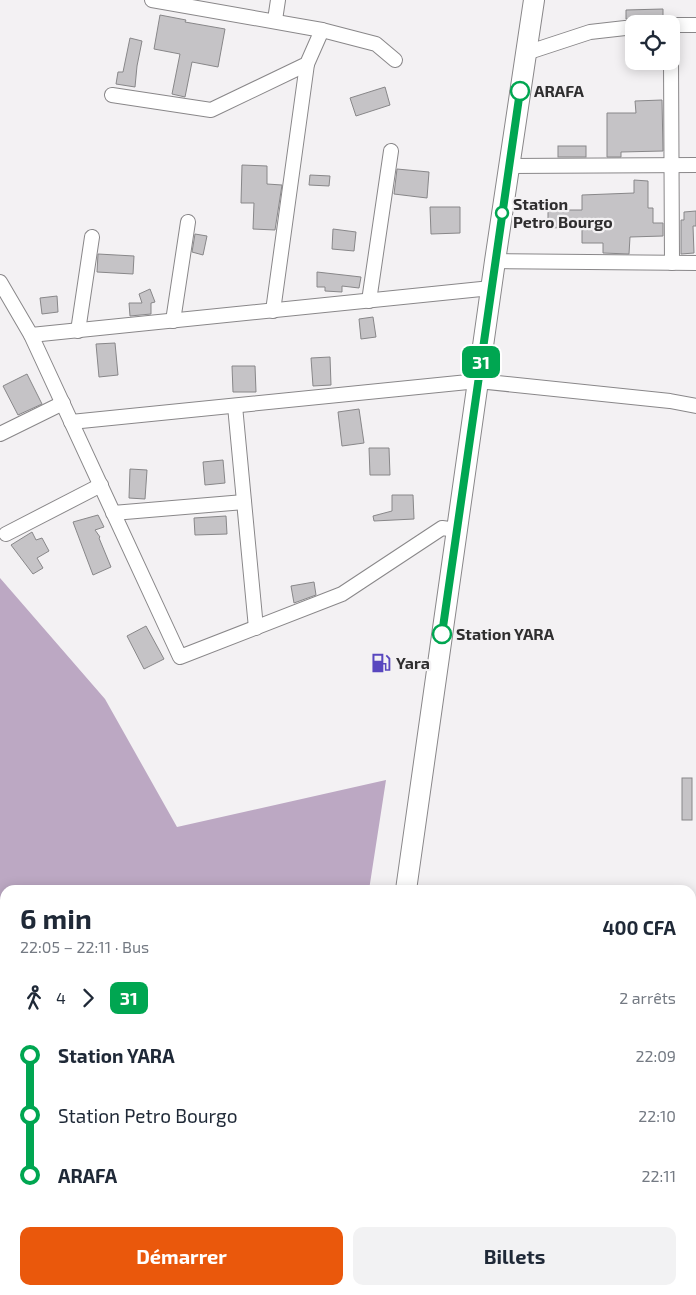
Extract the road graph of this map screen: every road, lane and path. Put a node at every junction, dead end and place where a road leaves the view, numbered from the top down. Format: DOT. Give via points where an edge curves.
graph roads {
  1 [pos="152,0"];
  2 [pos="278,0"];
  3 [pos="534,0"];
  4 [pos="275,20"];
  5 [pos="680,25"];
  6 [pos="696,25"];
  7 [pos="625,28"];
  8 [pos="322,30"];
  9 [pos="526,53"];
  10 [pos="395,60"];
  11 [pos="307,64"];
  12 [pos="671,70"];
  13 [pos="112,95"];
  14 [pos="391,151"];
  15 [pos="672,165"];
  16 [pos="696,165"];
  17 [pos="509,166"];
  18 [pos="188,222"];
  19 [pos="92,237"];
  20 [pos="495,261"];
  21 [pos="672,263"];
  22 [pos="696,263"];
  23 [pos="0,282"];
  24 [pos="491,288"];
  25 [pos="370,301"];
  26 [pos="273,311"];
  27 [pos="173,321"];
  28 [pos="78,330"];
  29 [pos="31,335"];
  30 [pos="478,381"];
  31 [pos="63,403"];
  32 [pos="235,406"];
  33 [pos="696,406"];
  34 [pos="71,422"];
  35 [pos="0,434"];
  36 [pos="100,485"];
  37 [pos="244,502"];
  38 [pos="113,513"];
  39 [pos="457,530"];
  40 [pos="6,534"];
  41 [pos="256,628"];
  42 [pos="407,885"];
  1 -- 4 [label="street"];
  2 -- 4 [label="street"];
  3 -- 9 [label="highway"];
  4 -- 8 [label="street"];
  5 -- 6 [label="street"];
  7 -- 9 [label="street" via="590,32"];
  8 -- 10 [label="street" via="376,44"];
  8 -- 11 [label="street"];
  9 -- 17 [label="highway"];
  11 -- 13 [label="street" via="211,110"];
  11 -- 26 [label="street"];
  12 -- 15 [label="street"];
  14 -- 25 [label="street"];
  15 -- 16 [label="street"];
  15 -- 17 [label="street"];
  15 -- 21 [label="street"];
  17 -- 20 [label="highway"];
  18 -- 27 [label="street"];
  19 -- 28 [label="street"];
  20 -- 21 [label="street"];
  20 -- 24 [label="highway"];
  21 -- 22 [label="street"];
  23 -- 29 [label="street"];
  24 -- 25 [label="street"];
  24 -- 30 [label="highway"];
  25 -- 26 [label="street"];
  26 -- 27 [label="street"];
  27 -- 28 [label="street"];
  28 -- 29 [label="street"];
  29 -- 31 [label="street"];
  30 -- 32 [label="street"];
  30 -- 33 [label="street"];
  30 -- 39 [label="highway"];
  31 -- 34 [label="street"];
  31 -- 35 [label="street"];
  32 -- 34 [label="street"];
  32 -- 37 [label="street"];
  34 -- 36 [label="street"];
  36 -- 38 [label="street"];
  36 -- 40 [label="street"];
  37 -- 38 [label="street"];
  37 -- 41 [label="street"];
  38 -- 41 [label="street" via="180,658"];
  39 -- 41 [label="street" via="442,528 342,594"];
  39 -- 42 [label="highway"];
}
